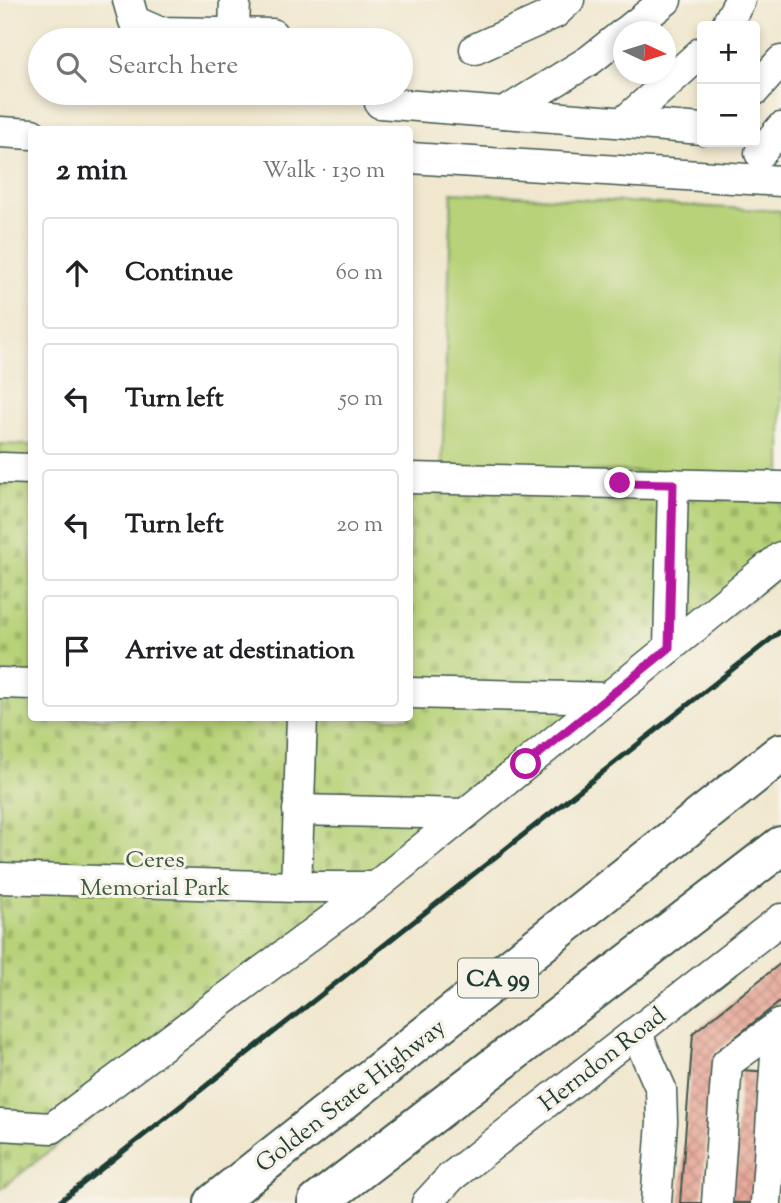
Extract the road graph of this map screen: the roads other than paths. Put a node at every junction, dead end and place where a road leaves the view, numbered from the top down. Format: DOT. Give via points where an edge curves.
graph roads {
  1 [pos="128,0"];
  2 [pos="235,0"];
  3 [pos="569,0"];
  4 [pos="666,0"];
  5 [pos="740,0"];
  6 [pos="639,21"];
  7 [pos="729,21"];
  8 [pos="150,28"];
  9 [pos="234,28"];
  10 [pos="613,42"];
  11 [pos="475,49"];
  12 [pos="697,56"];
  13 [pos="781,61"];
  14 [pos="760,84"];
  15 [pos="405,105"];
  16 [pos="504,113"];
  17 [pos="624,122"];
  18 [pos="697,128"];
  19 [pos="781,128"];
  20 [pos="0,132"];
  21 [pos="28,134"];
  22 [pos="760,153"];
  23 [pos="413,158"];
  24 [pos="781,181"];
  25 [pos="0,468"];
  26 [pos="28,469"];
  27 [pos="413,478"];
  28 [pos="673,484"];
  29 [pos="781,487"];
  30 [pos="781,557"];
  31 [pos="669,648"];
  32 [pos="0,683"];
  33 [pos="28,684"];
  34 [pos="413,693"];
  35 [pos="608,698"];
  36 [pos="302,721"];
  37 [pos="781,753"];
  38 [pos="298,810"];
  39 [pos="465,814"];
  40 [pos="781,846"];
  41 [pos="0,878"];
  42 [pos="296,887"];
  43 [pos="375,887"];
  44 [pos="781,919"];
  45 [pos="780,1025"];
  46 [pos="636,1032"];
  47 [pos="0,1125"];
  48 [pos="411,1131"];
  49 [pos="214,1203"];
  50 [pos="317,1203"];
  51 [pos="335,1203"];
  52 [pos="427,1203"];
  53 [pos="656,1203"];
  54 [pos="717,1203"];
  55 [pos="766,1203"];
  1 -- 8 [label="street" via="134,21"];
  2 -- 9 [label="street"];
  3 -- 11 [label="street" via="555,13"];
  4 -- 6 [label="street"];
  5 -- 7 [label="street"];
  10 -- 16 [label="street"];
  12 -- 17 [label="street"];
  13 -- 14 [label="street"];
  15 -- 16 [label="street"];
  16 -- 17 [label="street"];
  17 -- 18 [label="street"];
  19 -- 22 [label="street"];
  20 -- 21 [label="street"];
  23 -- 24 [label="street"];
  25 -- 26 [label="street"];
  27 -- 28 [label="street"];
  28 -- 29 [label="street"];
  28 -- 31 [label="street"];
  30 -- 31 [label="street"];
  31 -- 35 [label="street"];
  32 -- 33 [label="street"];
  34 -- 35 [label="street"];
  35 -- 39 [label="street"];
  36 -- 38 [label="street"];
  37 -- 49 [label="highway, Golden State Highway / CA 99"];
  38 -- 39 [label="street"];
  38 -- 42 [label="street"];
  39 -- 43 [label="street"];
  40 -- 48 [label="highway, CA 99"];
  41 -- 42 [label="street"];
  42 -- 43 [label="street"];
  43 -- 47 [label="street" via="52,1128"];
  44 -- 46 [label="street, Herndon Road"];
  45 -- 54 [label="street" via="727,1063"];
  45 -- 55 [label="street"];
  46 -- 52 [label="street, Herndon Road" via="451,1177"];
  46 -- 53 [label="street" via="661,1089"];
  48 -- 50 [label="highway, CA 99"];
  48 -- 51 [label="highway"];
}
